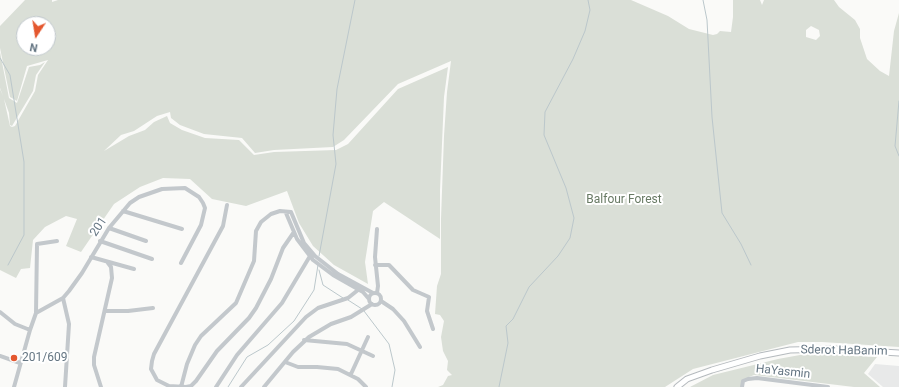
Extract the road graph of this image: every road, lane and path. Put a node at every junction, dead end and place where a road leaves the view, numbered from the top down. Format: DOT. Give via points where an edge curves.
graph roads {
  1 [pos="227,205"];
  2 [pos="123,211"];
  3 [pos="288,212"];
  4 [pos="109,228"];
  5 [pos="182,229"];
  6 [pos="377,229"];
  7 [pos="294,232"];
  8 [pos="57,241"];
  9 [pos="100,241"];
  10 [pos="146,241"];
  11 [pos="91,257"];
  12 [pos="313,257"];
  13 [pos="152,259"];
  14 [pos="108,263"];
  15 [pos="181,263"];
  16 [pos="375,265"];
  17 [pos="327,268"];
  18 [pos="134,269"];
  19 [pos="358,290"];
  20 [pos="375,293"];
  21 [pos="63,298"];
  22 [pos="369,299"];
  23 [pos="381,301"];
  24 [pos="372,304"];
  25 [pos="154,308"];
  26 [pos="105,311"];
  27 [pos="0,312"];
  28 [pos="36,313"];
  29 [pos="433,329"];
  30 [pos="30,330"];
  31 [pos="368,337"];
  32 [pos="304,340"];
  33 [pos="420,347"];
  34 [pos="362,351"];
  35 [pos="899,352"];
  36 [pos="0,356"];
  37 [pos="373,356"];
  38 [pos="285,362"];
  39 [pos="20,363"];
  40 [pos="351,374"];
  41 [pos="790,385"];
  42 [pos="816,386"];
  43 [pos="14,387"];
  44 [pos="65,387"];
  45 [pos="101,387"];
  46 [pos="181,387"];
  47 [pos="186,387"];
  48 [pos="216,387"];
  49 [pos="241,387"];
  50 [pos="264,387"];
  51 [pos="366,387"];
  52 [pos="676,387"];
  53 [pos="742,387"];
  54 [pos="828,387"];
  1 -- 46 [label="street" via="223,226 152,361 151,369 157,380 169,386"];
  2 -- 4 [label="street, 201"];
  2 -- 5 [label="street"];
  2 -- 15 [label="street, 201" via="139,196 162,189 185,188 199,197 205,208 204,216"];
  3 -- 7 [label="street"];
  3 -- 12 [label="street"];
  3 -- 46 [label="street" via="271,214 258,226 254,261 240,296 232,309 201,336 195,345"];
  4 -- 9 [label="street, 201"];
  4 -- 10 [label="street"];
  6 -- 16 [label="street"];
  7 -- 12 [label="street" via="302,247"];
  7 -- 47 [label="street" via="283,248 256,308 217,351 196,381"];
  8 -- 28 [label="street" via="37,244"];
  9 -- 11 [label="street, 201"];
  9 -- 13 [label="street"];
  11 -- 14 [label="street"];
  11 -- 21 [label="street, 201"];
  12 -- 17 [label="street"];
  12 -- 48 [label="street" via="282,303 237,355"];
  14 -- 18 [label="street"];
  14 -- 26 [label="street" via="111,266 112,278"];
  16 -- 20 [label="street" via="378,286"];
  16 -- 29 [label="street" via="389,265 413,290 429,297 426,311"];
  17 -- 19 [label="street"];
  17 -- 20 [label="street"];
  19 -- 22 [label="street"];
  19 -- 49 [label="street" via="348,298 318,308 306,317"];
  20 -- 22 [label="street"];
  20 -- 23 [label="street" via="381,297"];
  21 -- 28 [label="street, 201"];
  21 -- 44 [label="street" via="69,324"];
  22 -- 24 [label="street"];
  23 -- 24 [label="street" via="377,305"];
  23 -- 33 [label="street" via="404,321"];
  24 -- 32 [label="street" via="351,318 321,329"];
  25 -- 26 [label="street"];
  26 -- 45 [label="street" via="94,365"];
  27 -- 30 [label="street" via="15,324"];
  28 -- 30 [label="street"];
  30 -- 39 [label="street"];
  31 -- 34 [label="street"];
  32 -- 34 [label="street" via="337,342"];
  32 -- 38 [label="street"];
  34 -- 37 [label="street"];
  34 -- 40 [label="street"];
  35 -- 52 [label="main road, Sderot HaBanim" via="790,350 712,370"];
  36 -- 39 [label="street"];
  38 -- 40 [label="street" via="298,367 334,368"];
  38 -- 50 [label="street"];
  39 -- 43 [label="street"];
  40 -- 51 [label="street"];
  41 -- 42 [label="street, HaYasmin"];
  41 -- 53 [label="street, HaYasmin" via="752,378 744,381"];
  42 -- 54 [label="street, HaYasmin"];
  46 -- 47 [label="street"];
}
